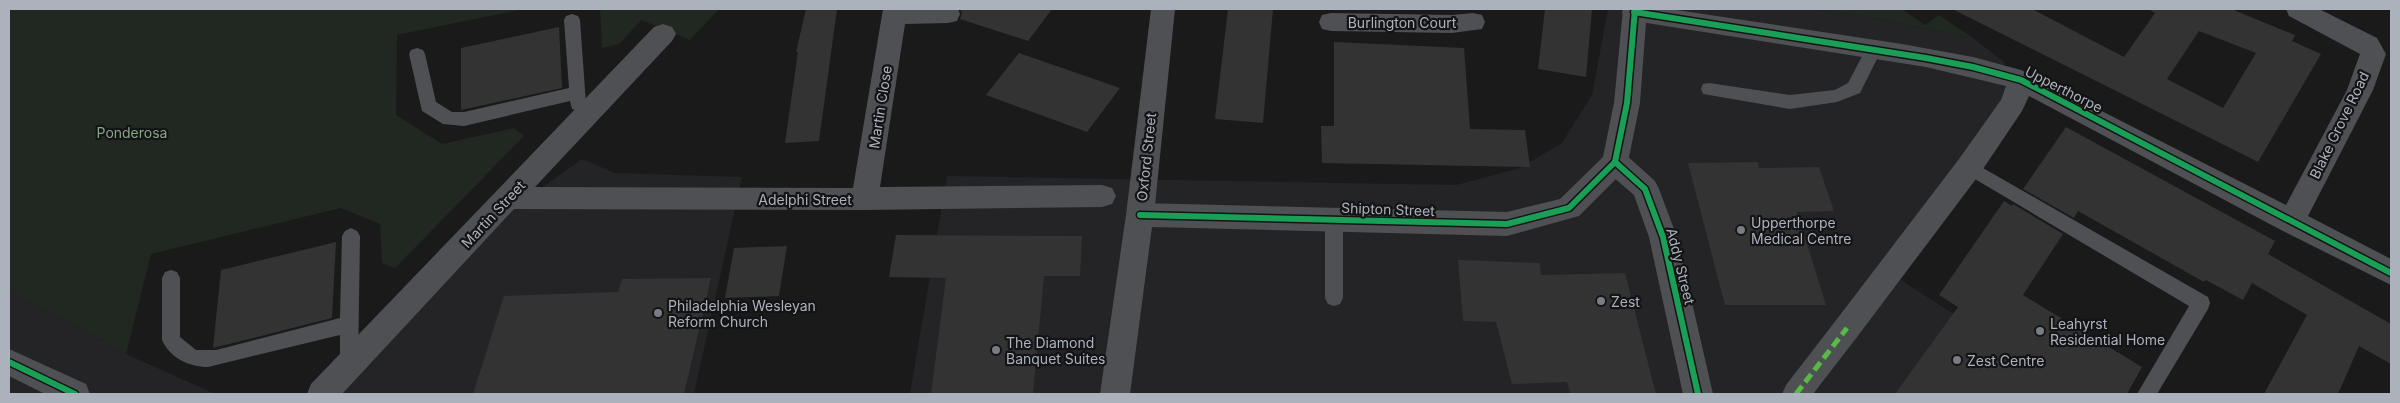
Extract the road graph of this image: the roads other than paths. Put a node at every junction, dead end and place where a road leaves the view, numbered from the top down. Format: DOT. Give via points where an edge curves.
graph roads {
  1 [pos="1162,9"];
  2 [pos="2298,9"];
  3 [pos="1634,10"];
  4 [pos="895,12"];
  5 [pos="948,14"];
  6 [pos="1725,18"];
  7 [pos="572,20"];
  8 [pos="1472,21"];
  9 [pos="1331,22"];
  10 [pos="663,34"];
  11 [pos="1874,49"];
  12 [pos="416,54"];
  13 [pos="2021,80"];
  14 [pos="1709,89"];
  15 [pos="577,93"];
  16 [pos="580,122"];
  17 [pos="1615,162"];
  18 [pos="1969,167"];
  19 [pos="1102,196"];
  20 [pos="508,198"];
  21 [pos="865,199"];
  22 [pos="1140,215"];
  23 [pos="1334,220"];
  24 [pos="2291,222"];
  25 [pos="351,236"];
  26 [pos="2391,273"];
  27 [pos="171,278"];
  28 [pos="1334,298"];
  29 [pos="350,324"];
  30 [pos="1848,328"];
  31 [pos="9,362"];
  32 [pos="350,366"];
  33 [pos="75,394"];
  34 [pos="322,394"];
  35 [pos="1115,394"];
  36 [pos="1698,394"];
  37 [pos="1796,394"];
  38 [pos="2147,394"];
  1 -- 22 [label="street, Oxford Street"];
  2 -- 24 [label="street, Blake Grove Road" via="2368,45 2373,54 2360,90"];
  3 -- 6 [label="street, Upperthorpe"];
  3 -- 17 [label="street" via="1627,103"];
  4 -- 5 [label="street, Martin Close"];
  4 -- 21 [label="street, Martin Close"];
  6 -- 11 [label="street, Upperthorpe"];
  7 -- 15 [label="lane"];
  8 -- 9 [label="street, Burlington Court" via="1452,24"];
  10 -- 16 [label="street, Martin Street"];
  11 -- 13 [label="street, Upperthorpe" via="1976,66"];
  11 -- 14 [label="lane" via="1854,88 1836,96 1790,102"];
  12 -- 15 [label="lane" via="428,106 449,119 464,119"];
  13 -- 18 [label="street, Upperthorpe" via="2013,104"];
  13 -- 24 [label="street, Upperthorpe"];
  15 -- 16 [label="lane"];
  16 -- 20 [label="street, Martin Street"];
  17 -- 23 [label="street, Shipton Street" via="1569,208 1507,224"];
  17 -- 36 [label="street, Addy Street" via="1645,189 1663,237"];
  18 -- 30 [label="street, Upperthorpe"];
  18 -- 38 [label="lane" via="2201,303"];
  19 -- 21 [label="street, Adelphi Street"];
  20 -- 21 [label="street, Adelphi Street"];
  20 -- 32 [label="street, Martin Street"];
  22 -- 23 [label="street, Shipton Street"];
  22 -- 35 [label="street, Oxford Street"];
  23 -- 28 [label="lane"];
  24 -- 26 [label="street, Upperthorpe"];
  25 -- 29 [label="lane"];
  27 -- 29 [label="lane" via="171,340 198,361"];
  29 -- 32 [label="lane"];
  30 -- 37 [label="street"];
  31 -- 33 [label="street"];
  32 -- 34 [label="street, Martin Street"];
}
